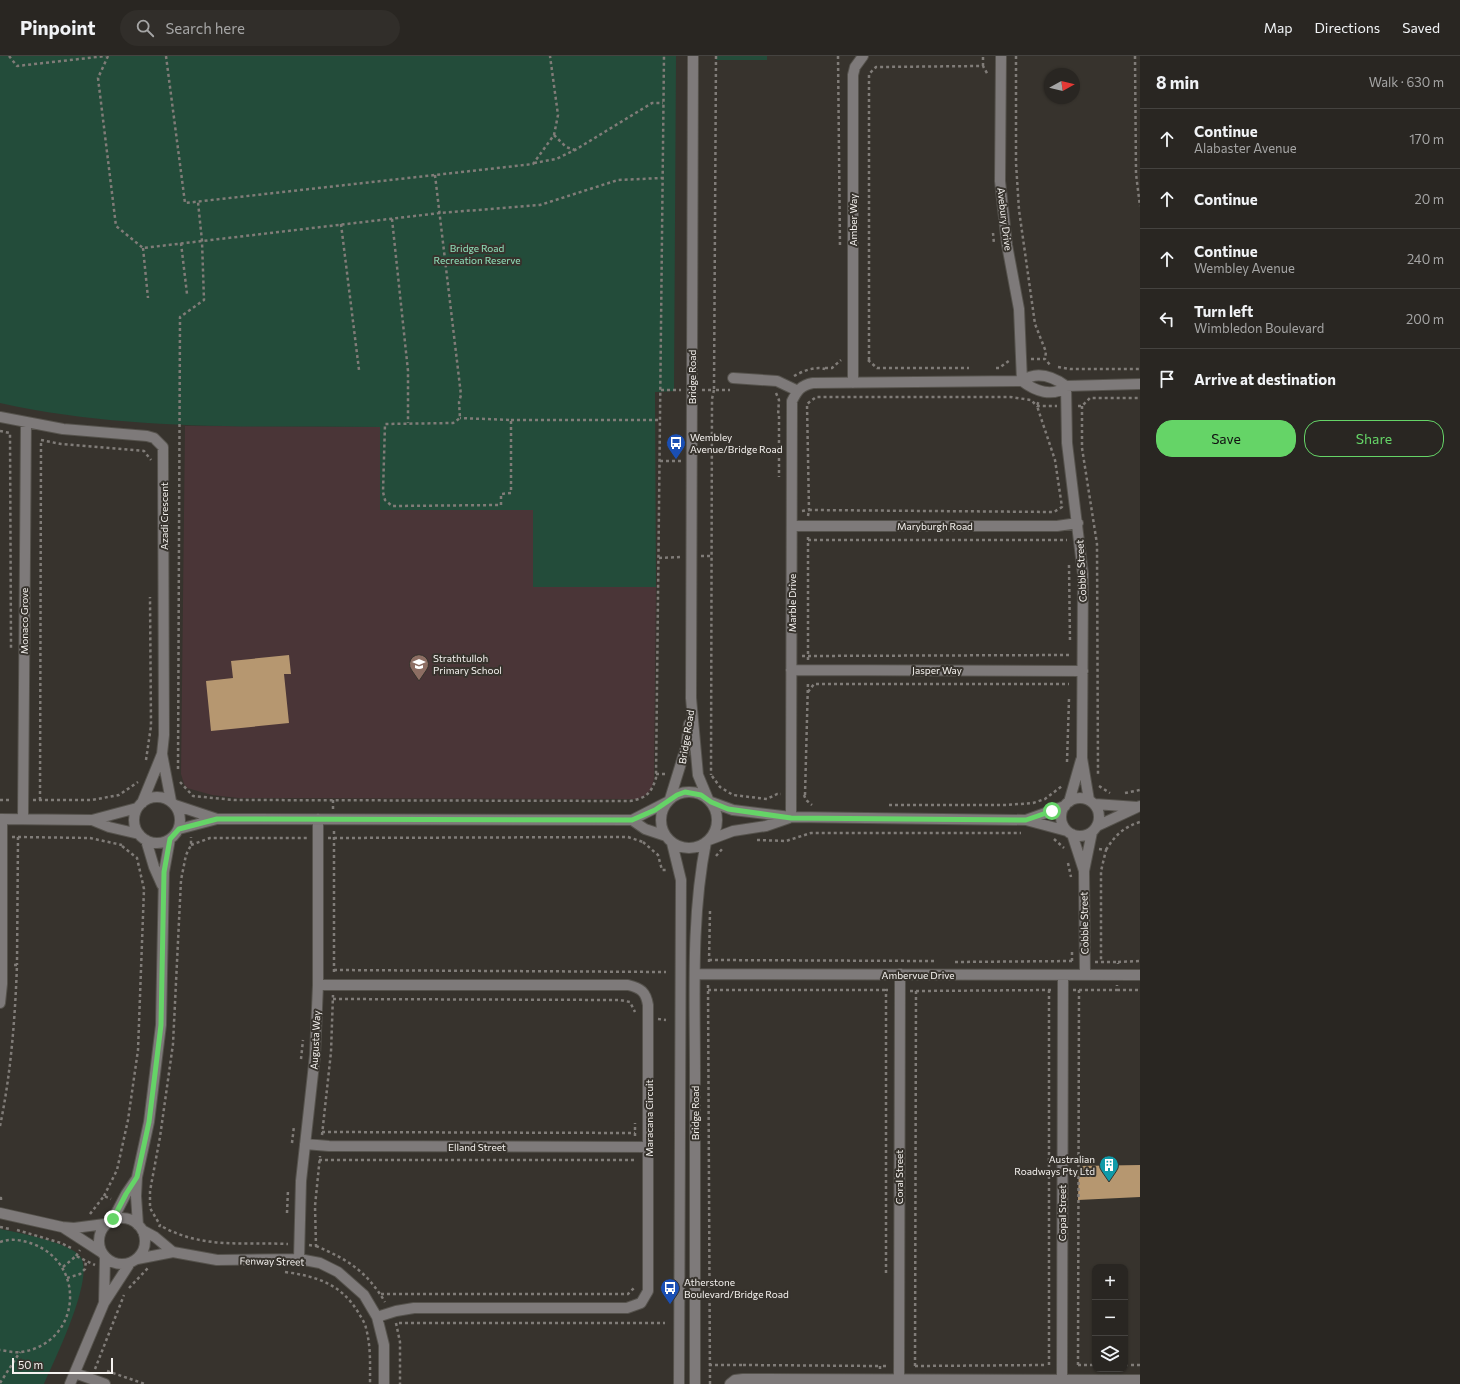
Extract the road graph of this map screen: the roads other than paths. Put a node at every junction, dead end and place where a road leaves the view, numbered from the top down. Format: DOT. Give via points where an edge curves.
graph roads {
  1 [pos="693,56"];
  2 [pos="1001,56"];
  3 [pos="859,57"];
  4 [pos="733,378"];
  5 [pos="1022,381"];
  6 [pos="853,383"];
  7 [pos="1140,384"];
  8 [pos="1066,386"];
  9 [pos="798,391"];
  10 [pos="0,417"];
  11 [pos="26,422"];
  12 [pos="1078,524"];
  13 [pos="792,526"];
  14 [pos="791,670"];
  15 [pos="1083,671"];
  16 [pos="691,698"];
  17 [pos="162,754"];
  18 [pos="1082,758"];
  19 [pos="669,801"];
  20 [pos="709,801"];
  21 [pos="1092,802"];
  22 [pos="173,803"];
  23 [pos="1067,804"];
  24 [pos="140,806"];
  25 [pos="1138,807"];
  26 [pos="791,818"];
  27 [pos="1,819"];
  28 [pos="24,819"];
  29 [pos="217,819"];
  30 [pos="318,819"];
  31 [pos="92,820"];
  32 [pos="632,820"];
  33 [pos="1026,820"];
  34 [pos="179,829"];
  35 [pos="1095,829"];
  36 [pos="1069,832"];
  37 [pos="142,837"];
  38 [pos="170,839"];
  39 [pos="669,839"];
  40 [pos="707,841"];
  41 [pos="1084,871"];
  42 [pos="164,888"];
  43 [pos="695,974"];
  44 [pos="900,974"];
  45 [pos="1062,975"];
  46 [pos="1085,975"];
  47 [pos="1140,975"];
  48 [pos="1,984"];
  49 [pos="318,985"];
  50 [pos="0,1003"];
  51 [pos="305,1144"];
  52 [pos="649,1147"];
  53 [pos="137,1177"];
  54 [pos="0,1213"];
  55 [pos="109,1222"];
  56 [pos="62,1227"];
  57 [pos="140,1228"];
  58 [pos="173,1252"];
  59 [pos="103,1255"];
  60 [pos="299,1259"];
  61 [pos="133,1261"];
  62 [pos="104,1303"];
  63 [pos="377,1317"];
  64 [pos="76,1373"];
  65 [pos="899,1379"];
  66 [pos="1062,1379"];
  67 [pos="1140,1380"];
  68 [pos="70,1384"];
  69 [pos="105,1384"];
  70 [pos="384,1384"];
  71 [pos="679,1384"];
  72 [pos="696,1384"];
  73 [pos="730,1384"];
  1 -- 16 [label="street, Bridge Road"];
  2 -- 5 [label="street, Avebury Drive" via="1000,181 1019,310"];
  3 -- 6 [label="street, Amber Way" via="853,75"];
  4 -- 9 [label="street" via="777,381"];
  5 -- 6 [label="street"];
  5 -- 8 [label="street" via="1035,374 1058,380"];
  5 -- 8 [label="street" via="1038,390 1053,393"];
  6 -- 9 [label="street" via="813,383 802,386"];
  7 -- 8 [label="street"];
  8 -- 12 [label="street, Cobble Street" via="1066,443"];
  9 -- 13 [label="street, Marble Drive" via="792,401"];
  10 -- 11 [label="street, Azadi Crescent"];
  11 -- 17 [label="street, Azadi Crescent" via="70,430 147,436 154,438 163,447"];
  11 -- 28 [label="street, Monaco Grove"];
  12 -- 13 [label="street, Maryburgh Road"];
  12 -- 15 [label="street, Cobble Street" via="1083,574"];
  13 -- 14 [label="street, Marble Drive"];
  14 -- 15 [label="street, Jasper Way"];
  14 -- 26 [label="street, Marble Drive"];
  15 -- 18 [label="street, Cobble Street"];
  16 -- 19 [label="street, Bridge Road" via="686,747"];
  16 -- 20 [label="street, Bridge Road" via="698,775"];
  17 -- 22 [label="street, Azadi Crescent"];
  17 -- 24 [label="street, Azadi Crescent"];
  18 -- 21 [label="street, Cobble Street" via="1086,786"];
  18 -- 23 [label="street, Cobble Street"];
  19 -- 20 [label="street" via="677,795 689,792 701,795"];
  19 -- 32 [label="street"];
  19 -- 39 [label="street" via="661,819 662,828"];
  20 -- 26 [label="street" via="733,810"];
  20 -- 40 [label="street" via="717,817 714,833"];
  21 -- 23 [label="street" via="1079,798"];
  21 -- 25 [label="street"];
  21 -- 35 [label="street" via="1099,812"];
  22 -- 24 [label="street" via="165,798 153,797"];
  22 -- 29 [label="street"];
  22 -- 34 [label="street" via="180,817"];
  23 -- 33 [label="street"];
  23 -- 36 [label="street" via="1062,811 1062,821"];
  24 -- 31 [label="street"];
  24 -- 37 [label="street" via="135,824"];
  25 -- 35 [label="street"];
  26 -- 33 [label="street"];
  26 -- 40 [label="street" via="766,826 732,831"];
  27 -- 28 [label="street"];
  27 -- 48 [label="street"];
  28 -- 31 [label="street"];
  29 -- 30 [label="street"];
  29 -- 34 [label="street"];
  30 -- 32 [label="street"];
  30 -- 49 [label="street, Augusta Way"];
  31 -- 37 [label="street"];
  32 -- 39 [label="street" via="645,829"];
  33 -- 36 [label="street"];
  34 -- 38 [label="street"];
  35 -- 36 [label="street" via="1082,836"];
  35 -- 41 [label="street, Cobble Street"];
  36 -- 41 [label="street, Cobble Street"];
  37 -- 38 [label="street" via="158,843"];
  37 -- 42 [label="street"];
  38 -- 42 [label="street"];
  39 -- 40 [label="street" via="686,848 700,846"];
  39 -- 71 [label="street, Bridge Road" via="681,880"];
  40 -- 43 [label="street, Bridge Road" via="700,866"];
  41 -- 46 [label="street, Cobble Street"];
  42 -- 53 [label="street" via="161,1025 149,1122"];
  43 -- 44 [label="street, Ambervue Drive"];
  43 -- 72 [label="street, Bridge Road"];
  44 -- 45 [label="street, Ambervue Drive"];
  44 -- 65 [label="street, Coral Street"];
  45 -- 46 [label="street, Ambervue Drive"];
  45 -- 66 [label="street, Copal Street"];
  46 -- 47 [label="street, Ambervue Drive"];
  48 -- 50 [label="street"];
  49 -- 51 [label="street, Augusta Way" via="315,1055"];
  49 -- 52 [label="street, Maracana Circuit" via="638,987 646,996 648,1005"];
  51 -- 52 [label="street, Elland Street"];
  51 -- 60 [label="street, Augusta Way" via="301,1181"];
  52 -- 63 [label="street, Maracana Circuit" via="648,1291 641,1303 627,1308 414,1308 396,1310"];
  53 -- 55 [label="street"];
  53 -- 57 [label="street" via="136,1196"];
  54 -- 56 [label="street"];
  55 -- 56 [label="street" via="74,1228"];
  55 -- 57 [label="street" via="127,1218"];
  55 -- 59 [label="street" via="99,1235 98,1241"];
  56 -- 59 [label="street"];
  57 -- 58 [label="street, Fenway Street"];
  57 -- 61 [label="street" via="144,1236 144,1248"];
  58 -- 60 [label="street, Fenway Street" via="217,1260"];
  58 -- 61 [label="street, Fenway Street"];
  59 -- 61 [label="street" via="116,1264"];
  59 -- 62 [label="street"];
  60 -- 63 [label="street, Fenway Street" via="320,1263 338,1272 364,1295"];
  61 -- 62 [label="street"];
  62 -- 64 [label="street"];
  63 -- 70 [label="street, Fenway Street" via="384,1345"];
  64 -- 68 [label="street"];
  64 -- 69 [label="street"];
  65 -- 66 [label="street"];
  65 -- 73 [label="street" via="743,1378"];
  66 -- 67 [label="street"];
}
